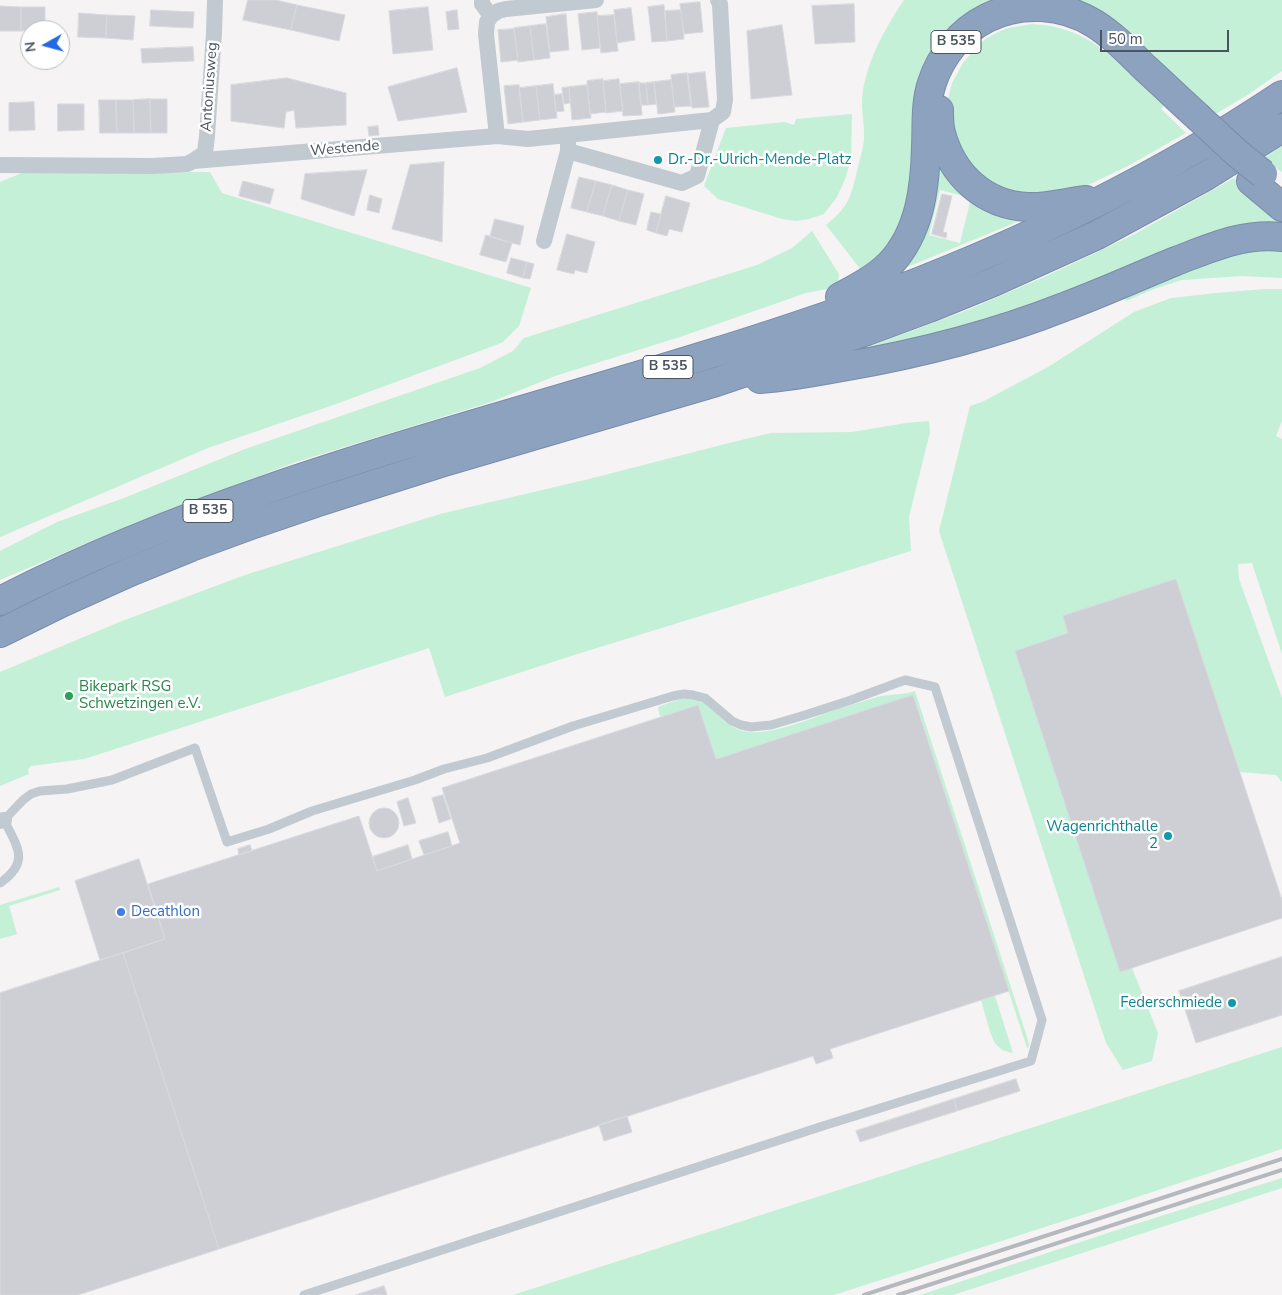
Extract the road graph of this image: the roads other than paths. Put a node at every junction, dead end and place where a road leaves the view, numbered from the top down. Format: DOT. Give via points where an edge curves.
graph roads {
  1 [pos="214,0"];
  2 [pos="482,0"];
  3 [pos="596,0"];
  4 [pos="718,0"];
  5 [pos="491,16"];
  6 [pos="1282,95"];
  7 [pos="1192,119"];
  8 [pos="712,120"];
  9 [pos="1282,128"];
  10 [pos="498,136"];
  11 [pos="568,143"];
  12 [pos="190,163"];
  13 [pos="0,165"];
  14 [pos="1265,181"];
  15 [pos="1109,196"];
  16 [pos="1282,207"];
  17 [pos="1282,237"];
  18 [pos="544,241"];
  19 [pos="775,332"];
  20 [pos="716,382"];
  21 [pos="0,601"];
  22 [pos="0,633"];
  23 [pos="2,821"];
  24 [pos="0,884"];
  25 [pos="304,1295"];
  1 -- 12 [label="street, Antoniusweg" via="205,153"];
  2 -- 5 [label="street"];
  3 -- 5 [label="street" via="506,9"];
  4 -- 8 [label="street, Westende" via="725,100 723,112"];
  5 -- 10 [label="street" via="486,34"];
  6 -- 15 [label="highway, B 535" via="1191,152"];
  7 -- 14 [label="highway, B 535, bridge" via="1238,154"];
  7 -- 15 [label="highway, B 535" via="1105,45 1074,26 1038,18 1017,19 996,24 974,39 948,72 941,90 939,109 940,131 947,150 966,181 997,200 1027,207"];
  7 -- 19 [label="highway, B 535" via="1108,34 1084,18 1057,9 1030,7 1007,10 983,20 966,31 950,48 931,84 922,198 908,237 899,251 890,264 870,280"];
  8 -- 11 [label="street, Westende"];
  8 -- 11 [label="street, Westende" via="697,176 682,183"];
  9 -- 20 [label="highway, B 535" via="1204,177 1049,258 868,331"];
  10 -- 11 [label="street, Westende"];
  10 -- 12 [label="street, Westende"];
  11 -- 18 [label="street"];
  12 -- 13 [label="street, Westende" via="153,166"];
  14 -- 16 [label="highway, B 535"];
  15 -- 19 [label="highway, B 535" via="1034,234 935,275"];
  17 -- 20 [label="highway, B 535" via="1255,236 1226,242 1065,307 926,351 781,378"];
  19 -- 21 [label="highway, B 535" via="294,481 148,535"];
  20 -- 22 [label="highway, B 535" via="444,462 269,519 132,571"];
  23 -- 24 [label="lane" via="18,849 19,859 17,867"];
  23 -- 25 [label="lane" via="32,794 112,780 195,748 227,842 312,811 487,758 573,726 673,696 684,694 705,698 732,720 751,727 805,715 905,680 935,687 1042,1020 1031,1062 826,1125"];
}
